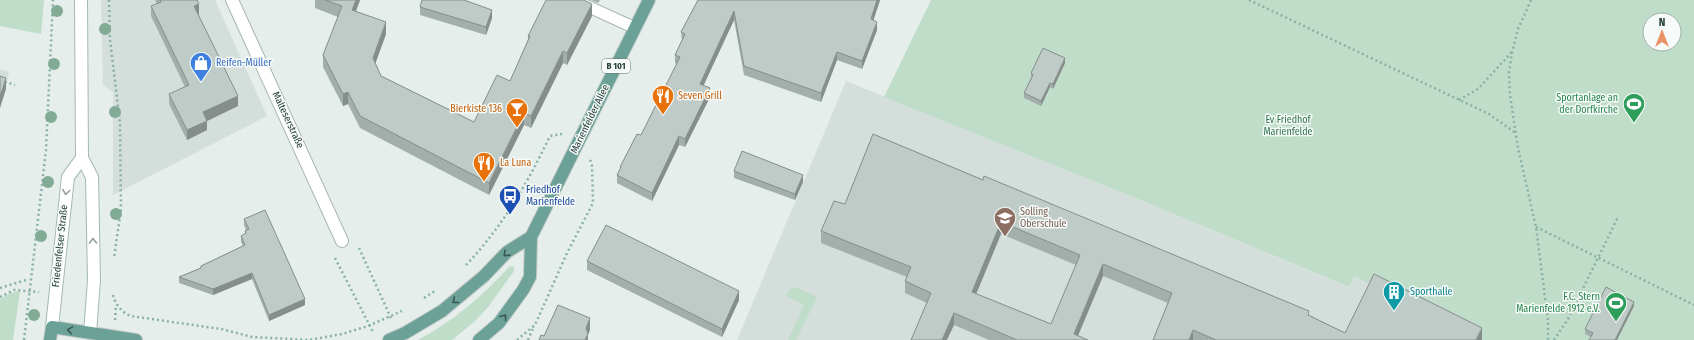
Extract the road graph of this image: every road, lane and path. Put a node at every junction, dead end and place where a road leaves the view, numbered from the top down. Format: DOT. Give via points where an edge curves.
graph roads {
  1 [pos="53,0"];
  2 [pos="81,0"];
  3 [pos="109,0"];
  4 [pos="232,0"];
  5 [pos="574,0"];
  6 [pos="649,0"];
  7 [pos="1249,0"];
  8 [pos="1531,0"];
  9 [pos="635,28"];
  10 [pos="1512,52"];
  11 [pos="0,80"];
  12 [pos="15,85"];
  13 [pos="1459,100"];
  14 [pos="583,132"];
  15 [pos="1517,134"];
  16 [pos="82,158"];
  17 [pos="1618,217"];
  18 [pos="1536,227"];
  19 [pos="531,237"];
  20 [pos="342,241"];
  21 [pos="1600,257"];
  22 [pos="113,264"];
  23 [pos="462,269"];
  24 [pos="26,280"];
  25 [pos="440,287"];
  26 [pos="0,288"];
  27 [pos="31,291"];
  28 [pos="38,292"];
  29 [pos="0,297"];
  30 [pos="420,301"];
  31 [pos="1694,305"];
  32 [pos="403,311"];
  33 [pos="116,314"];
  34 [pos="390,317"];
  35 [pos="369,325"];
  36 [pos="535,325"];
  37 [pos="52,327"];
  38 [pos="89,336"];
  39 [pos="24,340"];
  40 [pos="50,340"];
  41 [pos="136,340"];
  42 [pos="389,340"];
  43 [pos="479,340"];
  44 [pos="517,340"];
  45 [pos="528,340"];
  46 [pos="1548,340"];
  47 [pos="1554,340"];
  1 -- 27 [label="path" via="46,150"];
  2 -- 16 [label="main road"];
  3 -- 22 [label="path" via="110,40 121,137 121,209"];
  4 -- 20 [label="main road, Malteserstraße"];
  5 -- 9 [label="lane"];
  6 -- 9 [label="main road, Marienfelder Allee / B 101"];
  7 -- 13 [label="path"];
  8 -- 10 [label="path" via="1518,29"];
  9 -- 14 [label="main road, Marienfelder Allee / B 101"];
  10 -- 13 [label="path" via="1478,89"];
  10 -- 15 [label="path" via="1509,73 1510,95"];
  11 -- 12 [label="path"];
  13 -- 15 [label="path" via="1489,114"];
  14 -- 19 [label="main road, Marienfelder Allee / B 101"];
  14 -- 23 [label="path" via="550,136 507,216 486,244"];
  14 -- 36 [label="path" via="592,166 593,203 567,252"];
  15 -- 18 [label="path"];
  16 -- 37 [label="main road, Friedenfelser Straße, one-way" via="68,177"];
  38 -- 16 [label="main road, one-way" via="94,280 92,177"];
  17 -- 21 [label="path"];
  18 -- 21 [label="path"];
  18 -- 46 [label="path" via="1548,320"];
  19 -- 42 [label="main road, one-way" via="507,252 493,269 442,311 406,333"];
  43 -- 19 [label="main road, Marienfelder Allee / B 101, one-way" via="499,323 530,277"];
  20 -- 34 [label="path" via="358,247"];
  20 -- 35 [label="path" via="335,257"];
  21 -- 31 [label="path"];
  21 -- 47 [label="path" via="1568,319"];
  24 -- 26 [label="path"];
  25 -- 30 [label="path"];
  27 -- 28 [label="path"];
  27 -- 29 [label="path" via="14,290"];
  27 -- 39 [label="path"];
  32 -- 34 [label="path"];
  33 -- 35 [label="path" via="116,304 131,316 210,327 262,338 308,340 342,334"];
  34 -- 35 [label="path"];
  36 -- 44 [label="path"];
  36 -- 45 [label="path"];
  38 -- 37 [label="main road, one-way"];
  37 -- 40 [label="main road, Friedenfelser Straße"];
  38 -- 41 [label="main road"];
}
